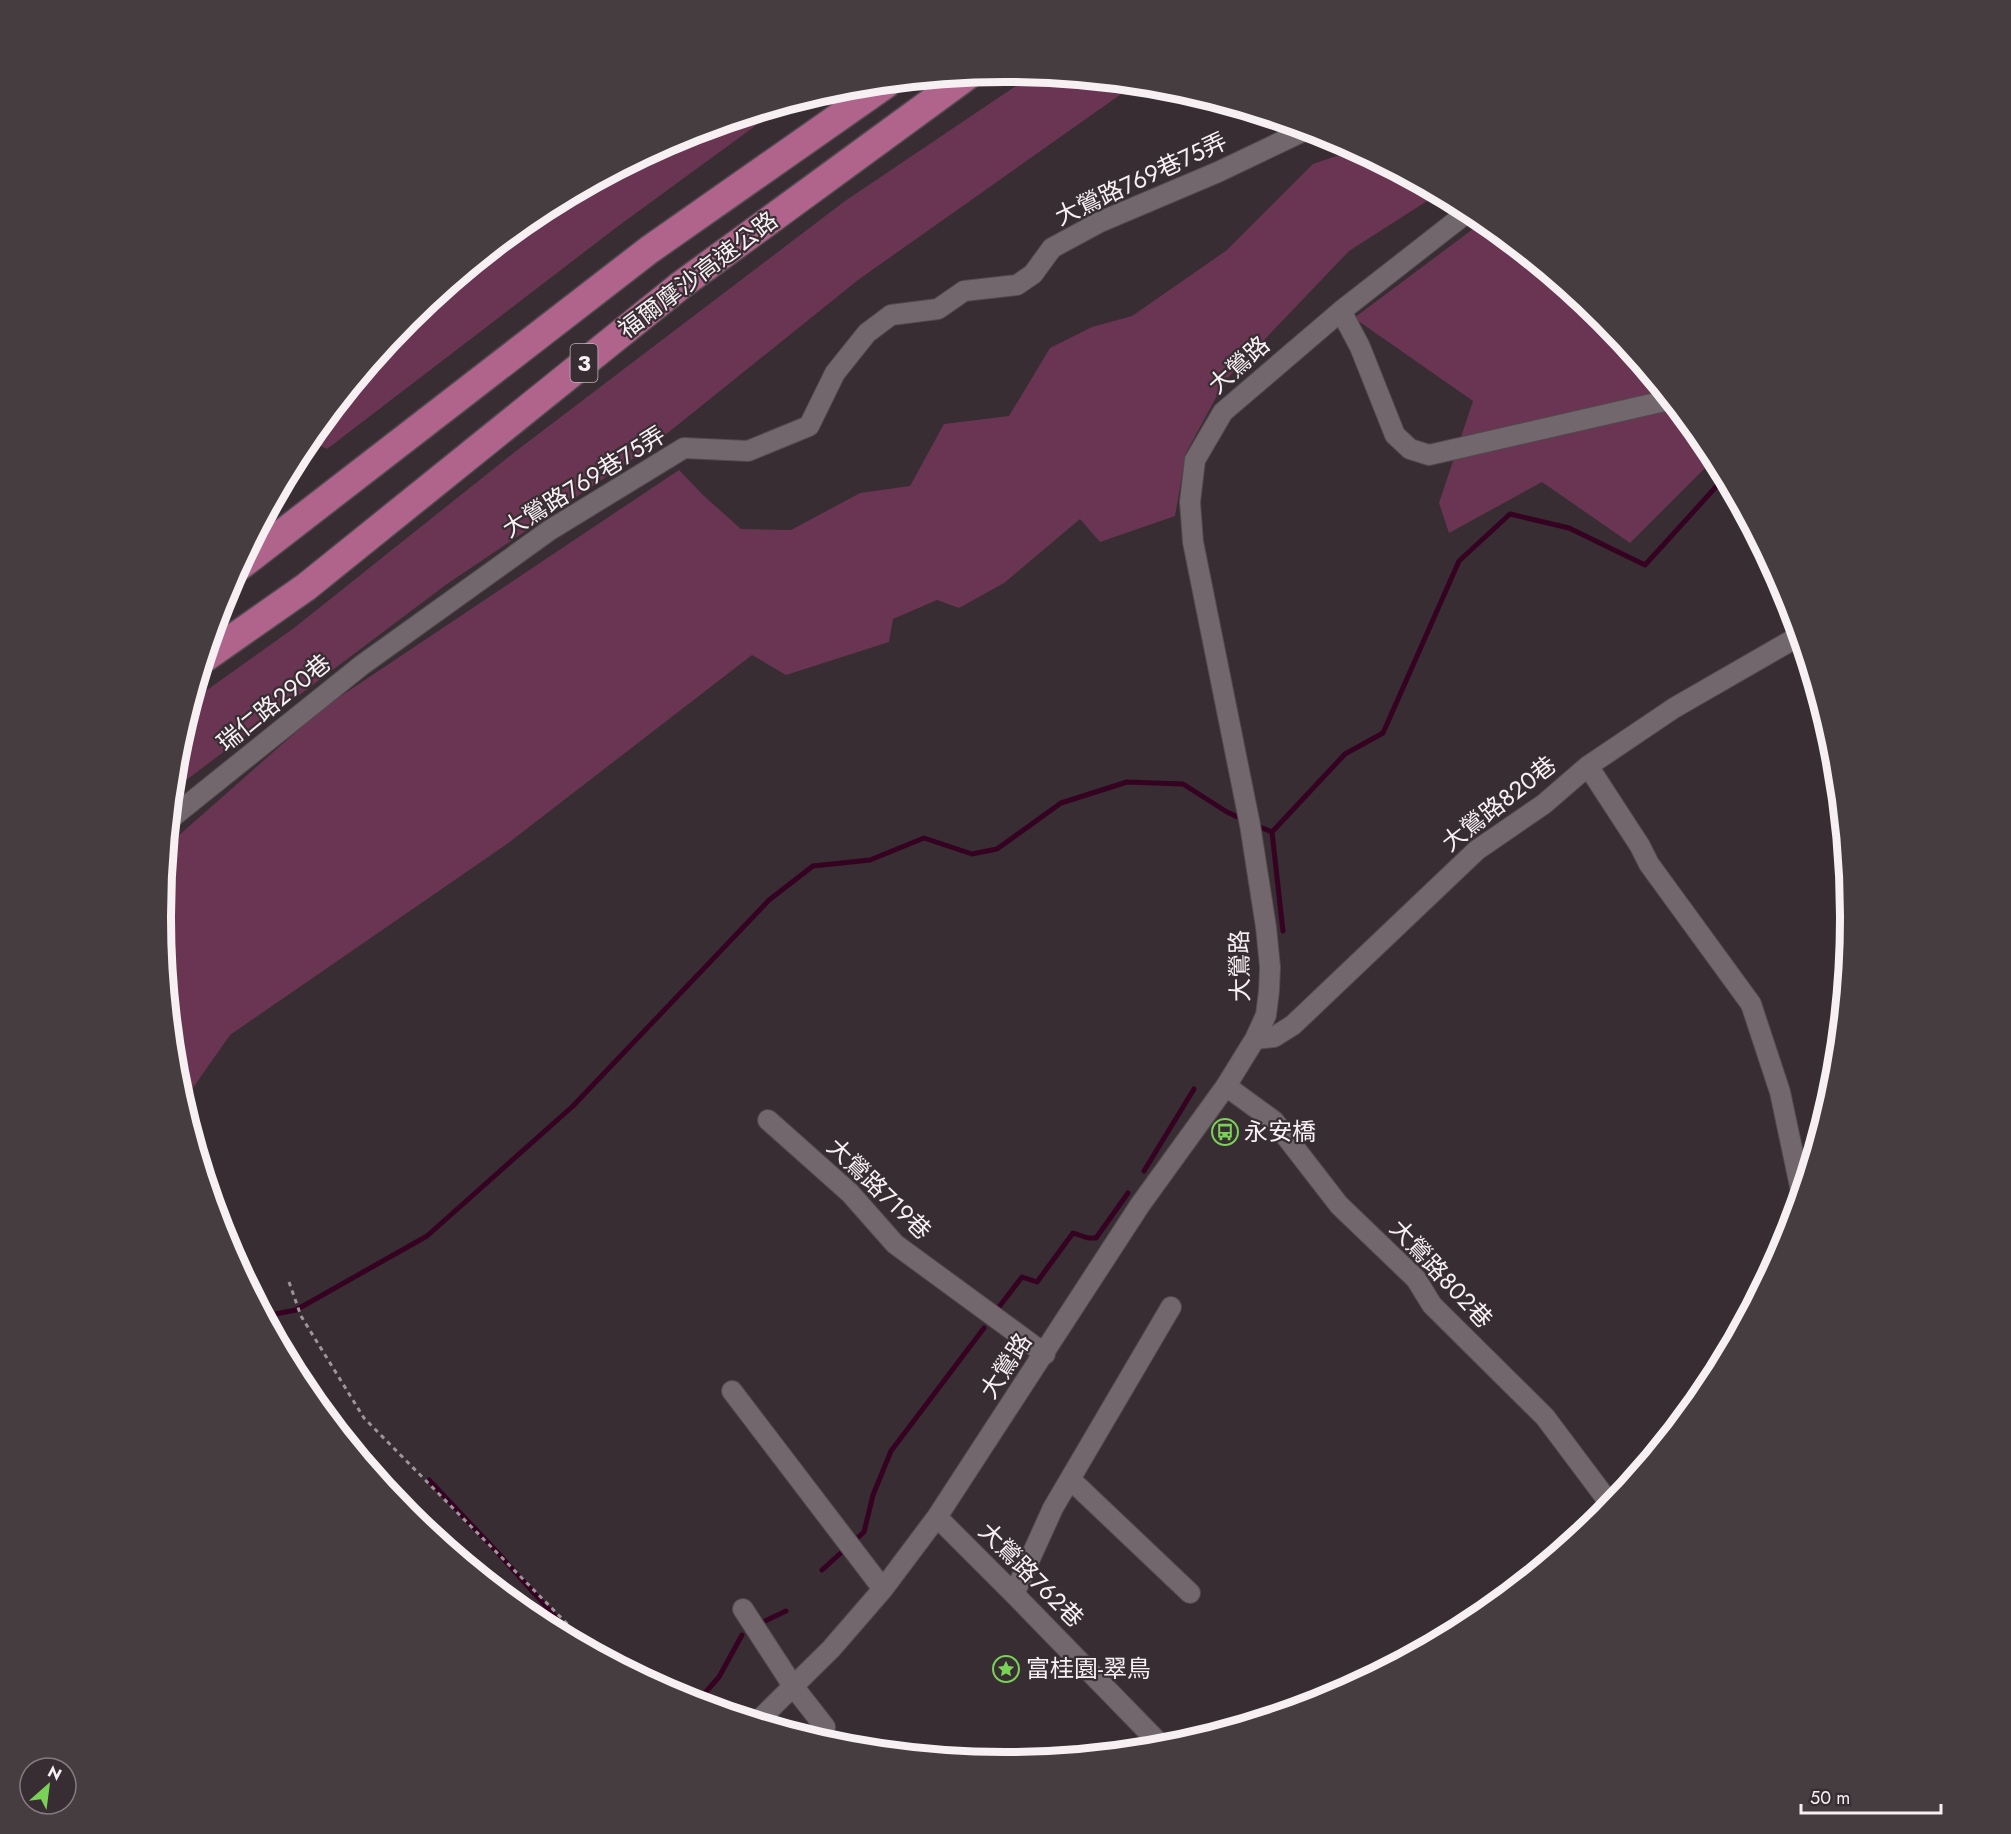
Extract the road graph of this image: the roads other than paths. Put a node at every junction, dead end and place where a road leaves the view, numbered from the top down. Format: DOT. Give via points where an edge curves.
graph roads {
  1 [pos="956,84"];
  2 [pos="871,94"];
  3 [pos="1296,135"];
  4 [pos="1460,218"];
  5 [pos="1341,311"];
  6 [pos="1662,402"];
  7 [pos="254,555"];
  8 [pos="412,629"];
  9 [pos="1792,640"];
  10 [pos="214,651"];
  11 [pos="1588,766"];
  12 [pos="178,813"];
  13 [pos="1255,1039"];
  14 [pos="1226,1086"];
  15 [pos="768,1120"];
  16 [pos="1798,1178"];
  17 [pos="1171,1307"];
  18 [pos="1045,1354"];
  19 [pos="732,1391"];
  20 [pos="1070,1479"];
  21 [pos="1605,1497"];
  22 [pos="937,1517"];
  23 [pos="883,1588"];
  24 [pos="1190,1593"];
  25 [pos="1014,1594"];
  26 [pos="743,1609"];
  27 [pos="793,1686"];
  28 [pos="763,1715"];
  29 [pos="823,1731"];
  30 [pos="1153,1738"];
  1 -- 10 [label="highway, 福爾摩沙高速公路 / 3" via="681,285 306,586"];
  2 -- 7 [label="highway, 福爾摩沙高速公路 / 3" via="649,250"];
  3 -- 8 [label="street, 大鶯路769巷75弄" via="1100,222 1052,248 1033,274 1017,285 964,291 938,309 891,315 867,333 836,373 809,426 748,452 684,448 550,530"];
  4 -- 5 [label="street, 大鶯路"];
  5 -- 6 [label="street" via="1360,347 1395,435 1410,449 1429,455"];
  5 -- 13 [label="street, 大鶯路" via="1223,412 1195,460 1190,502 1193,542 1244,792 1266,927 1269,991 1266,1015"];
  8 -- 12 [label="street, 瑞仁路290巷"];
  9 -- 11 [label="street, 大鶯路820巷" via="1674,708"];
  11 -- 13 [label="street, 大鶯路820巷" via="1544,804 1477,850 1293,1025 1274,1037"];
  11 -- 16 [label="street" via="1649,864 1751,1004 1780,1092"];
  13 -- 14 [label="street, 大鶯路"];
  14 -- 18 [label="street, 大鶯路" via="1140,1205"];
  14 -- 21 [label="street, 大鶯路802巷" via="1274,1121 1339,1205 1416,1279 1432,1305 1545,1417"];
  15 -- 18 [label="street, 大鶯路719巷" via="849,1193 895,1244"];
  17 -- 20 [label="street"];
  18 -- 22 [label="street, 大鶯路"];
  19 -- 23 [label="street"];
  20 -- 24 [label="street"];
  20 -- 25 [label="street"];
  22 -- 23 [label="street, 大鶯路"];
  22 -- 25 [label="street, 大鶯路762巷"];
  23 -- 27 [label="street, 大鶯路"];
  25 -- 30 [label="street, 大鶯路762巷"];
  26 -- 27 [label="street"];
  27 -- 28 [label="street, 大鶯路"];
  27 -- 29 [label="street" via="825,1726"];
}
